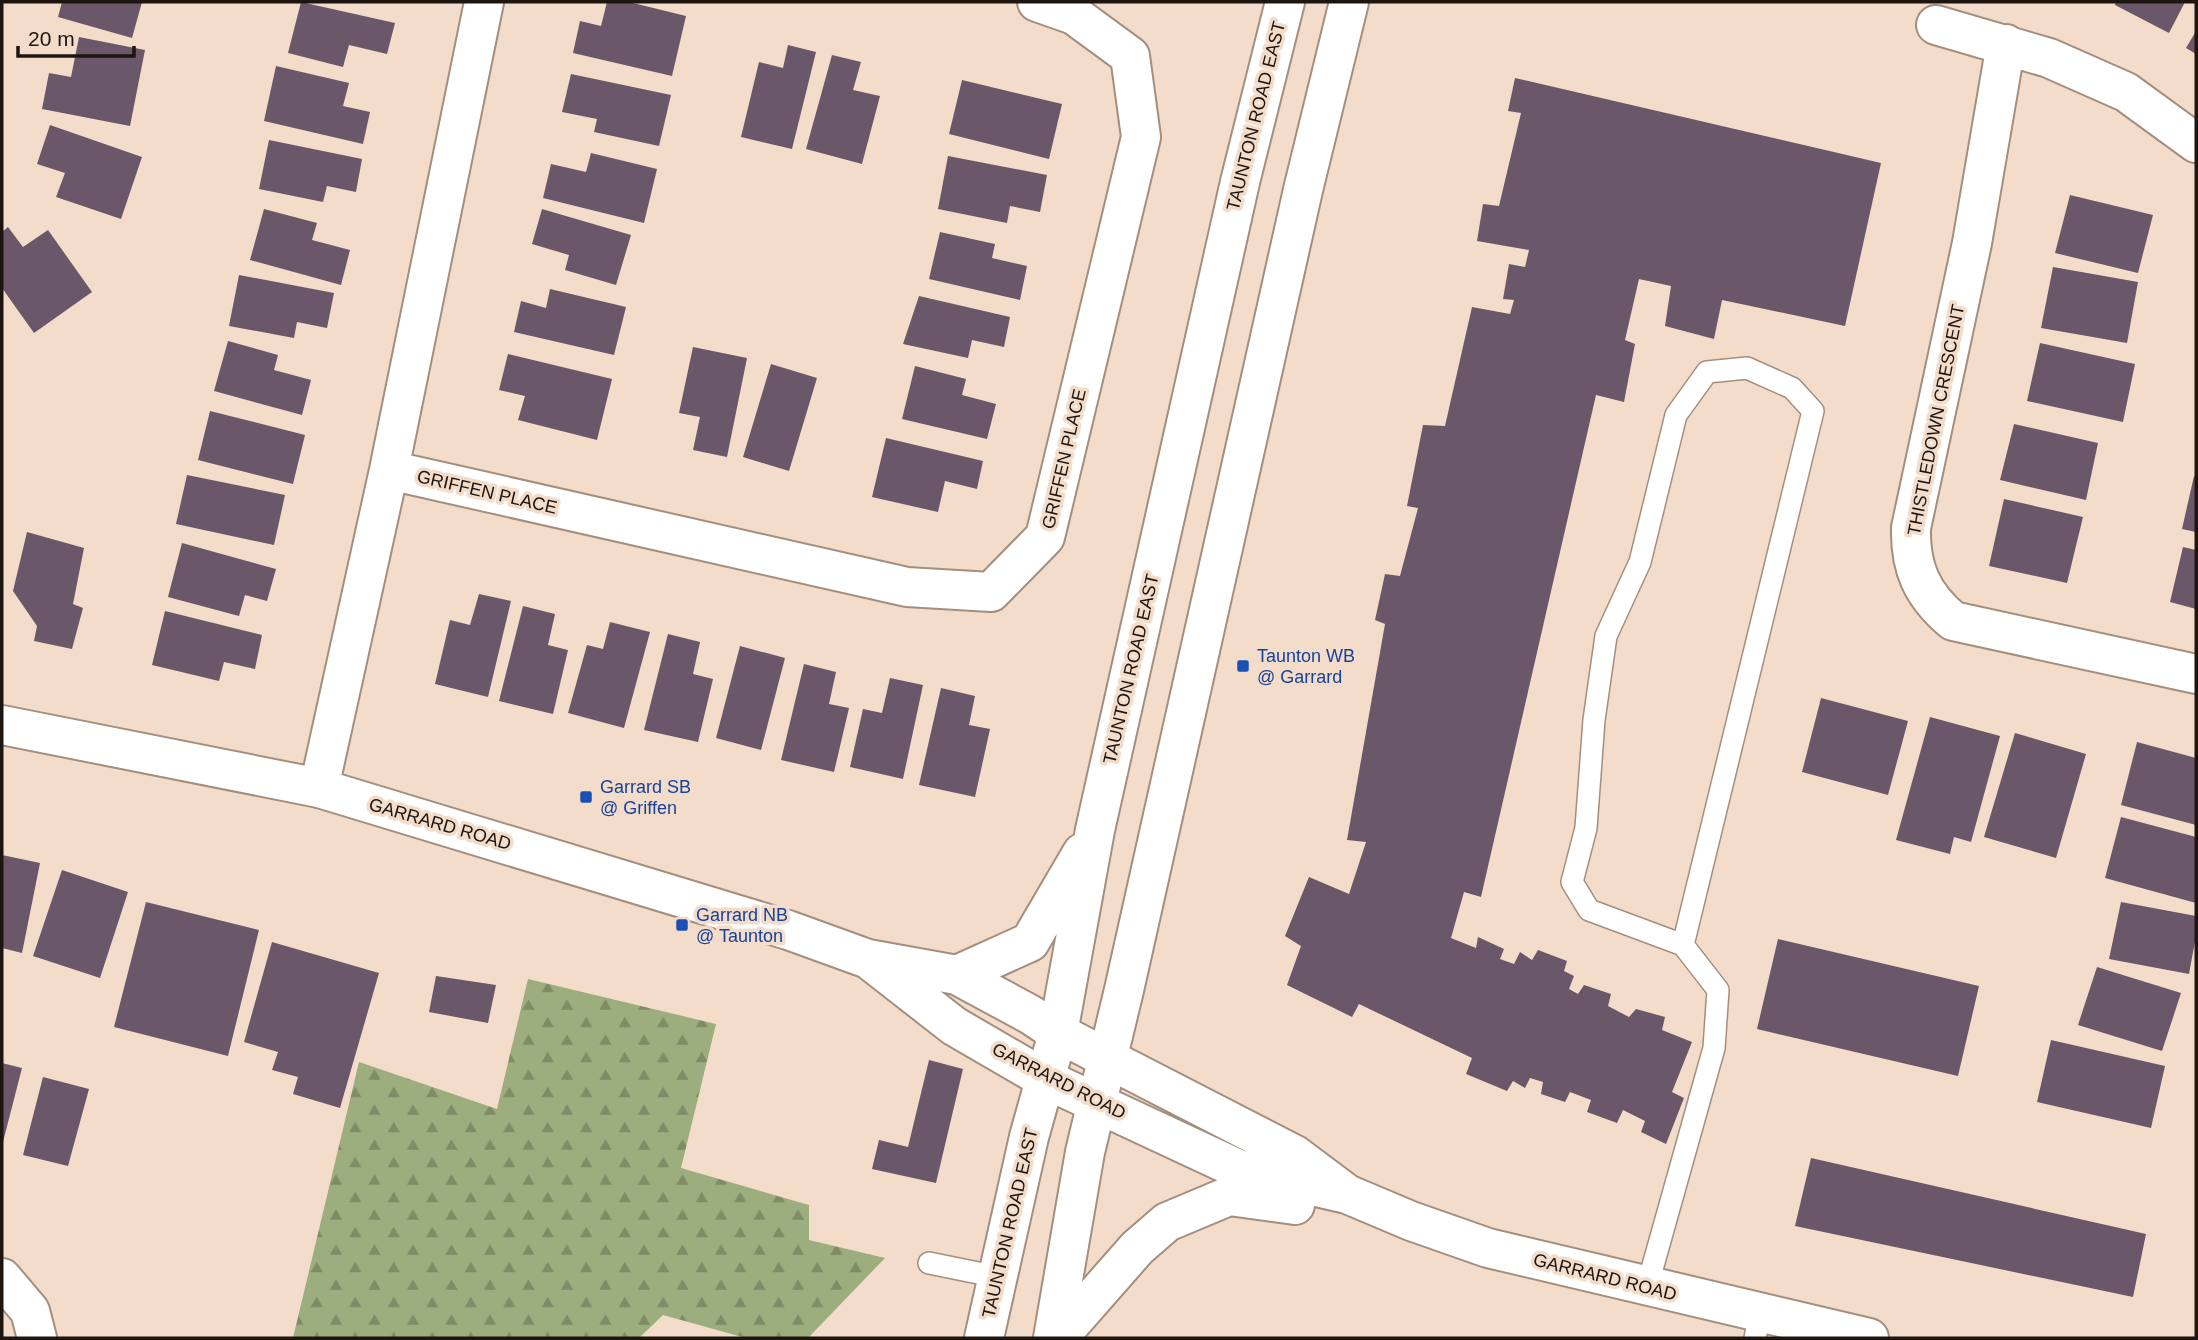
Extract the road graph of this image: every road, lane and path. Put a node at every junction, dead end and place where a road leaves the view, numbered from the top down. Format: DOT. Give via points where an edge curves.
graph roads {
  1 [pos="484,2"];
  2 [pos="1037,2"];
  3 [pos="1284,2"];
  4 [pos="1349,2"];
  5 [pos="1936,24"];
  6 [pos="2006,44"];
  7 [pos="2196,143"];
  8 [pos="389,470"];
  9 [pos="2196,674"];
  10 [pos="2,725"];
  11 [pos="319,788"];
  12 [pos="1095,830"];
  13 [pos="1683,945"];
  14 [pos="868,959"];
  15 [pos="957,975"];
  16 [pos="1058,1033"];
  17 [pos="1108,1057"];
  18 [pos="1045,1079"];
  19 [pos="1096,1101"];
  20 [pos="1347,1194"];
  21 [pos="1411,1221"];
  22 [pos="929,1263"];
  23 [pos="998,1277"];
  24 [pos="2,1278"];
  25 [pos="1647,1287"];
  26 [pos="1757,1326"];
  27 [pos="37,1338"];
  28 [pos="984,1338"];
  29 [pos="1055,1338"];
  30 [pos="1868,1338"];
  1 -- 8 [label="street"];
  2 -- 8 [label="street, GRIFFEN PLACE" via="1074,15 1130,56 1141,137 1045,537 991,592 907,587"];
  3 -- 12 [label="street, TAUNTON ROAD EAST"];
  4 -- 17 [label="street"];
  5 -- 6 [label="street"];
  6 -- 7 [label="street" via="2126,92"];
  6 -- 9 [label="street, THISTLEDOWN CRESCENT" via="1972,243 1911,528 1910,554 1918,580 1933,604 1953,621"];
  8 -- 11 [label="street"];
  10 -- 11 [label="street, GARRARD ROAD"];
  11 -- 14 [label="street, GARRARD ROAD" via="788,930"];
  12 -- 15 [label="street" via="1030,942"];
  12 -- 16 [label="street, TAUNTON ROAD EAST"];
  13 -- 13 [label="lane" via="1813,411 1792,388 1746,368 1707,372 1676,415 1640,562 1606,636 1586,828 1572,881 1589,910"];
  13 -- 25 [label="lane" via="1718,990 1714,1048"];
  14 -- 15 [label="street, GARRARD ROAD"];
  14 -- 18 [label="street, GARRARD ROAD" via="954,1026"];
  15 -- 16 [label="street, GARRARD ROAD"];
  16 -- 17 [label="street, GARRARD ROAD"];
  16 -- 18 [label="street, TAUNTON ROAD EAST"];
  17 -- 19 [label="street"];
  17 -- 20 [label="street, GARRARD ROAD" via="1295,1155"];
  18 -- 19 [label="street, GARRARD ROAD"];
  18 -- 23 [label="street, TAUNTON ROAD EAST"];
  19 -- 20 [label="street, GARRARD ROAD" via="1238,1169"];
  19 -- 29 [label="street"];
  20 -- 21 [label="street, GARRARD ROAD"];
  21 -- 25 [label="street, GARRARD ROAD" via="1488,1248"];
  21 -- 29 [label="street" via="1229,1196 1167,1222 1137,1248"];
  22 -- 23 [label="lane"];
  23 -- 28 [label="street, TAUNTON ROAD EAST"];
  24 -- 27 [label="street" via="30,1311"];
  25 -- 26 [label="street, GARRARD ROAD"];
  26 -- 30 [label="street, GARRARD ROAD"];
}
